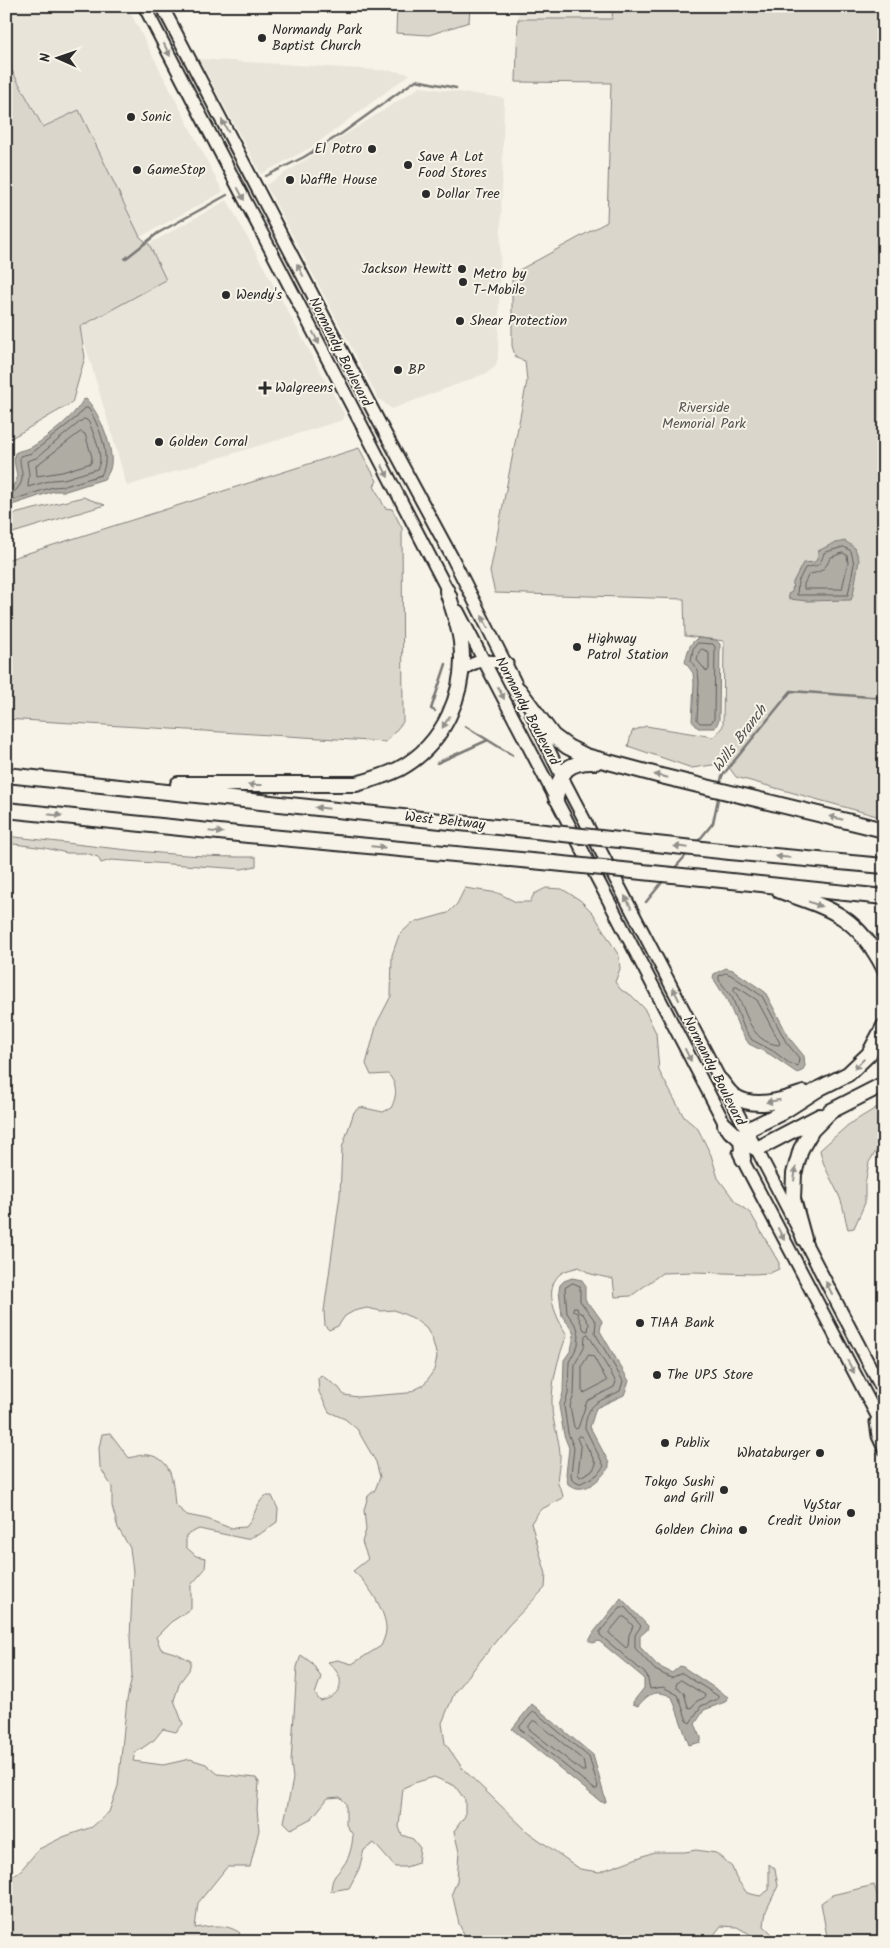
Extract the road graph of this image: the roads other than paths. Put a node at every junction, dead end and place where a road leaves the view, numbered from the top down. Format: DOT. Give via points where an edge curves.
graph roads {
  1 [pos="144,6"];
  2 [pos="162,6"];
  3 [pos="447,591"];
  4 [pos="483,660"];
  5 [pos="506,664"];
  6 [pos="461,671"];
  7 [pos="519,690"];
  8 [pos="604,762"];
  9 [pos="6,775"];
  10 [pos="562,775"];
  11 [pos="105,784"];
  12 [pos="556,798"];
  13 [pos="6,810"];
  14 [pos="884,830"];
  15 [pos="884,866"];
  16 [pos="753,882"];
  17 [pos="884,897"];
  18 [pos="884,968"];
  19 [pos="884,1026"];
  20 [pos="721,1081"];
  21 [pos="884,1084"];
  22 [pos="820,1088"];
  23 [pos="831,1111"];
  24 [pos="725,1125"];
  25 [pos="744,1135"];
  26 [pos="757,1149"];
  27 [pos="743,1159"];
  28 [pos="804,1239"];
  29 [pos="844,1316"];
  30 [pos="828,1323"];
  31 [pos="884,1393"];
  32 [pos="875,1412"];
  33 [pos="884,1429"];
  34 [pos="884,1449"];
  1 -- 3 [label="main road, Normandy Boulevard, one-way"];
  5 -- 2 [label="main road, Normandy Boulevard, one-way"];
  3 -- 4 [label="main road, Normandy Boulevard"];
  3 -- 6 [label="highway" via="461,642"];
  4 -- 5 [label="main road"];
  4 -- 6 [label="main road"];
  4 -- 12 [label="main road, Normandy Boulevard, one-way"];
  5 -- 7 [label="main road, Normandy Boulevard"];
  6 -- 11 [label="highway, one-way" via="453,710 442,728 419,755 400,769 378,778 356,784"];
  7 -- 8 [label="highway" via="553,736"];
  7 -- 10 [label="main road, Normandy Boulevard"];
  8 -- 10 [label="highway" via="577,763"];
  14 -- 8 [label="highway, one-way"];
  9 -- 11 [label="highway, West Beltway"];
  10 -- 12 [label="highway"];
  20 -- 10 [label="main road, Normandy Boulevard, one-way"];
  15 -- 11 [label="highway, West Beltway, one-way, bridge"];
  12 -- 24 [label="main road, Normandy Boulevard, one-way"];
  13 -- 16 [label="highway, one-way, bridge"];
  16 -- 17 [label="highway"];
  16 -- 18 [label="highway, one-way" via="843,916 862,934"];
  19 -- 22 [label="highway, one-way" via="876,1044 858,1066"];
  22 -- 20 [label="highway, one-way" via="773,1102 758,1103 733,1096"];
  20 -- 25 [label="main road, Normandy Boulevard"];
  21 -- 23 [label="highway"];
  22 -- 25 [label="highway"];
  23 -- 26 [label="highway"];
  28 -- 23 [label="highway, one-way" via="793,1199 794,1174 801,1149 812,1130"];
  24 -- 25 [label="highway"];
  24 -- 27 [label="main road, Normandy Boulevard"];
  25 -- 26 [label="highway"];
  25 -- 27 [label="highway"];
  26 -- 28 [label="main road"];
  27 -- 30 [label="main road, Normandy Boulevard, one-way"];
  29 -- 28 [label="main road, one-way"];
  29 -- 30 [label="main road"];
  29 -- 31 [label="main road"];
  30 -- 32 [label="main road, Normandy Boulevard, one-way"];
  32 -- 33 [label="main road, Normandy Boulevard"];
  32 -- 34 [label="main road" via="878,1436"];
}
